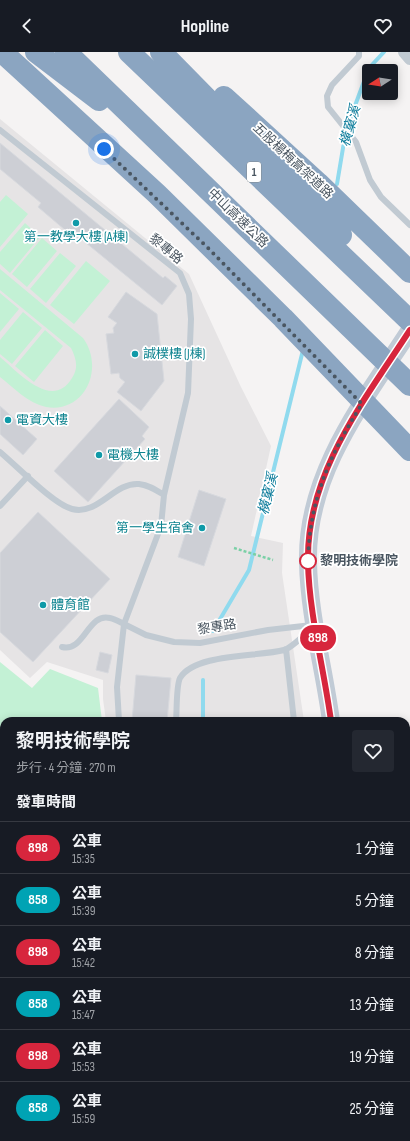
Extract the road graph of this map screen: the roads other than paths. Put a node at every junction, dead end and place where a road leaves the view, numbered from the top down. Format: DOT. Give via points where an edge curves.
graph roads {
  1 [pos="2,52"];
  2 [pos="36,52"];
  3 [pos="66,52"];
  4 [pos="129,52"];
  5 [pos="161,52"];
  6 [pos="168,52"];
  7 [pos="174,52"];
  8 [pos="359,52"];
  9 [pos="404,52"];
  10 [pos="0,58"];
  11 [pos="410,59"];
  12 [pos="0,130"];
  13 [pos="184,165"];
  14 [pos="295,189"];
  15 [pos="410,225"];
  16 [pos="410,272"];
  17 [pos="385,288"];
  18 [pos="410,302"];
  19 [pos="410,321"];
  20 [pos="410,330"];
  21 [pos="410,385"];
  22 [pos="362,404"];
  23 [pos="410,450"];
  24 [pos="0,452"];
  25 [pos="410,457"];
  26 [pos="28,476"];
  27 [pos="164,495"];
  28 [pos="0,506"];
  29 [pos="124,624"];
  30 [pos="316,625"];
  31 [pos="62,647"];
  32 [pos="286,650"];
  33 [pos="119,717"];
  34 [pos="176,717"];
  35 [pos="294,717"];
  36 [pos="330,717"];
  1 -- 23 [label="highway" via="157,194 283,318"];
  2 -- 13 [label="highway"];
  3 -- 13 [label="highway, 中山高速公路"];
  4 -- 17 [label="highway, 1"];
  5 -- 14 [label="highway"];
  6 -- 14 [label="highway"];
  7 -- 16 [label="highway, 五股楊梅高架道路" via="318,183"];
  8 -- 15 [label="lane" via="359,56 332,85 327,96 328,107 356,142 370,180 382,197"];
  9 -- 11 [label="street"];
  10 -- 22 [label="lane" via="151,192"];
  12 -- 27 [label="lane, 黎專路" via="180,273 188,294 191,319 188,393"];
  13 -- 21 [label="highway, 中山高速公路"];
  14 -- 17 [label="highway"];
  17 -- 18 [label="highway"];
  17 -- 19 [label="highway, 1"];
  20 -- 22 [label="main road"];
  22 -- 25 [label="main road"];
  22 -- 30 [label="main road" via="328,465 311,520 308,563"];
  24 -- 26 [label="lane"];
  26 -- 27 [label="lane" via="59,502 77,510 94,506 125,487 138,484 149,486"];
  26 -- 28 [label="lane"];
  27 -- 29 [label="lane, 黎專路" via="161,526"];
  29 -- 30 [label="lane, 黎專路" via="146,635 174,642 200,643 268,630"];
  29 -- 31 [label="lane, 黎專路" via="103,617 97,620 74,647"];
  29 -- 33 [label="lane, 黎專路" via="116,687"];
  30 -- 32 [label="lane"];
  30 -- 36 [label="main road"];
  32 -- 34 [label="lane" via="221,658 199,664 189,670 179,679"];
  32 -- 35 [label="lane"];
}
